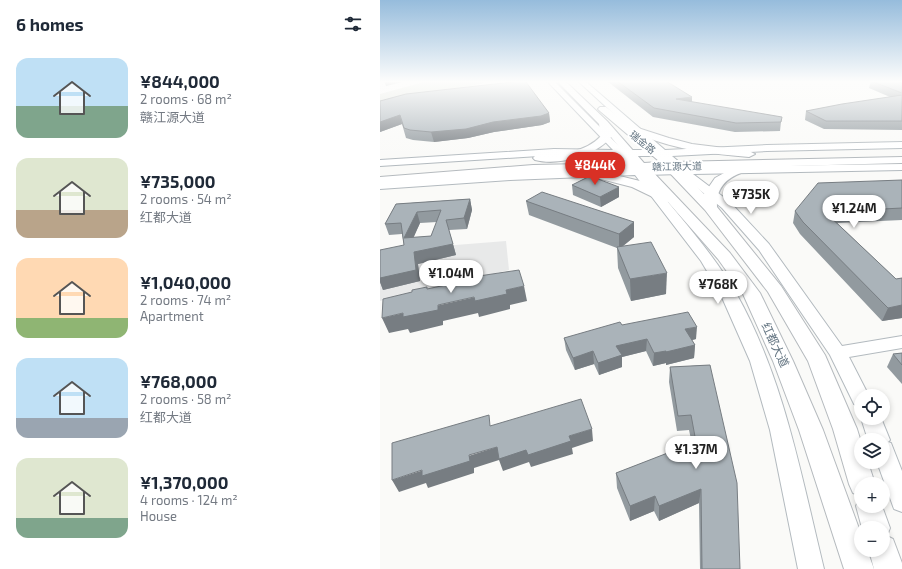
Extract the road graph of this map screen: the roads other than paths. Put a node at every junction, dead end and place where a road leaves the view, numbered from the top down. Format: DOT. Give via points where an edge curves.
graph roads {
  1 [pos="580,108"];
  2 [pos="585,108"];
  3 [pos="601,108"];
  4 [pos="612,108"];
  5 [pos="617,122"];
  6 [pos="605,130"];
  7 [pos="642,133"];
  8 [pos="902,145"];
  9 [pos="715,151"];
  10 [pos="902,152"];
  11 [pos="576,154"];
  12 [pos="749,154"];
  13 [pos="902,160"];
  14 [pos="669,161"];
  15 [pos="634,162"];
  16 [pos="380,163"];
  17 [pos="771,163"];
  18 [pos="537,164"];
  19 [pos="902,167"];
  20 [pos="740,169"];
  21 [pos="380,170"];
  22 [pos="593,173"];
  23 [pos="380,181"];
  24 [pos="380,186"];
  25 [pos="652,191"];
  26 [pos="710,200"];
  27 [pos="686,213"];
  28 [pos="902,342"];
  29 [pos="838,353"];
  30 [pos="856,389"];
  31 [pos="890,469"];
  32 [pos="860,477"];
  33 [pos="902,501"];
  34 [pos="886,557"];
  35 [pos="811,569"];
  36 [pos="859,569"];
  37 [pos="890,569"];
  1 -- 6 [label="street"];
  2 -- 6 [label="main road"];
  3 -- 5 [label="main road, 瑞金路"];
  4 -- 7 [label="street"];
  5 -- 7 [label="main road"];
  5 -- 14 [label="main road, 瑞金路"];
  6 -- 11 [label="main road" via="596,146"];
  6 -- 15 [label="street"];
  7 -- 9 [label="main road"];
  7 -- 14 [label="street"];
  8 -- 9 [label="street"];
  9 -- 12 [label="main road"];
  9 -- 14 [label="street"];
  10 -- 12 [label="main road, 赣江源大道"];
  11 -- 15 [label="street"];
  11 -- 16 [label="street" via="554,152"];
  11 -- 18 [label="main road"];
  12 -- 14 [label="main road, 赣江源大道"];
  13 -- 17 [label="main road, 赣江源大道"];
  14 -- 15 [label="main road, 赣江源大道"];
  14 -- 15 [label="street"];
  14 -- 17 [label="main road, 赣江源大道"];
  14 -- 20 [label="street"];
  14 -- 26 [label="main road"];
  15 -- 18 [label="main road, 赣江源大道"];
  15 -- 22 [label="street"];
  15 -- 25 [label="street"];
  15 -- 27 [label="main road, 红都大道"];
  17 -- 20 [label="main road"];
  18 -- 21 [label="main road, 赣江源大道"];
  18 -- 22 [label="main road"];
  18 -- 23 [label="main road, 赣江源大道"];
  19 -- 20 [label="street"];
  20 -- 26 [label="main road" via="722,178 713,187"];
  22 -- 24 [label="street" via="451,179"];
  22 -- 25 [label="main road" via="624,180"];
  25 -- 27 [label="main road"];
  25 -- 35 [label="street" via="707,260 728,293 759,362 780,430"];
  26 -- 29 [label="street" via="726,205 764,247"];
  26 -- 32 [label="main road" via="747,256 775,290 818,360 845,429"];
  27 -- 36 [label="main road, 红都大道" via="724,256 751,293 783,361 811,430"];
  28 -- 29 [label="street"];
  29 -- 30 [label="street"];
  31 -- 33 [label="street"];
  34 -- 37 [label="main road"];
}
